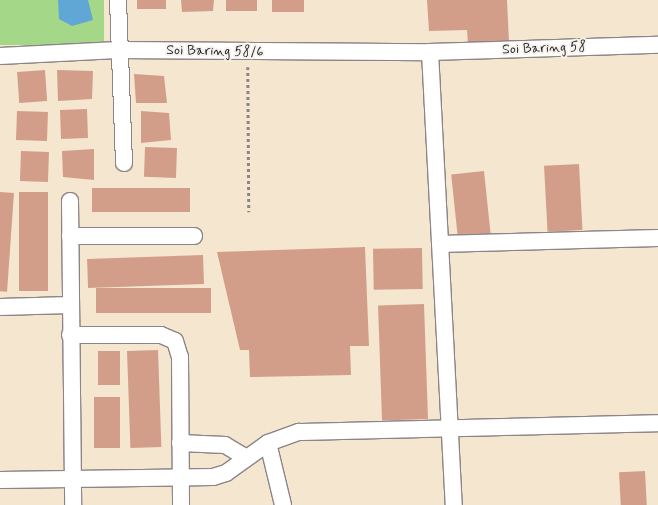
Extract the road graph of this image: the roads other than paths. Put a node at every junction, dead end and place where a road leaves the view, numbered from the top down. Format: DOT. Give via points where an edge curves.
graph roads {
  1 [pos="118,0"];
  2 [pos="658,45"];
  3 [pos="118,50"];
  4 [pos="430,52"];
  5 [pos="0,56"];
  6 [pos="124,163"];
  7 [pos="70,201"];
  8 [pos="70,236"];
  9 [pos="194,236"];
  10 [pos="658,238"];
  11 [pos="440,244"];
  12 [pos="70,305"];
  13 [pos="0,307"];
  14 [pos="70,335"];
  15 [pos="658,422"];
  16 [pos="450,430"];
  17 [pos="180,443"];
  18 [pos="268,443"];
  19 [pos="245,457"];
  20 [pos="181,478"];
  21 [pos="72,479"];
  22 [pos="0,480"];
  23 [pos="73,505"];
  24 [pos="181,505"];
  25 [pos="283,505"];
  26 [pos="454,505"];
  1 -- 3 [label="street"];
  2 -- 4 [label="street, Soi Baring 58"];
  3 -- 4 [label="street, Soi Baring 58/6"];
  3 -- 5 [label="street, Soi Baring 58/6"];
  3 -- 6 [label="street"];
  4 -- 11 [label="street"];
  7 -- 8 [label="street"];
  8 -- 9 [label="street"];
  8 -- 12 [label="street"];
  10 -- 11 [label="street"];
  11 -- 16 [label="street"];
  12 -- 13 [label="street"];
  12 -- 14 [label="street"];
  14 -- 17 [label="street" via="161,335 175,341 180,358"];
  14 -- 21 [label="street"];
  15 -- 16 [label="street"];
  16 -- 18 [label="street" via="299,432"];
  16 -- 26 [label="street"];
  17 -- 19 [label="street" via="224,445"];
  17 -- 20 [label="street"];
  18 -- 19 [label="street"];
  18 -- 25 [label="street"];
  19 -- 20 [label="street" via="226,473 213,477"];
  20 -- 21 [label="street"];
  20 -- 24 [label="street"];
  21 -- 22 [label="street"];
  21 -- 23 [label="street"];
}
